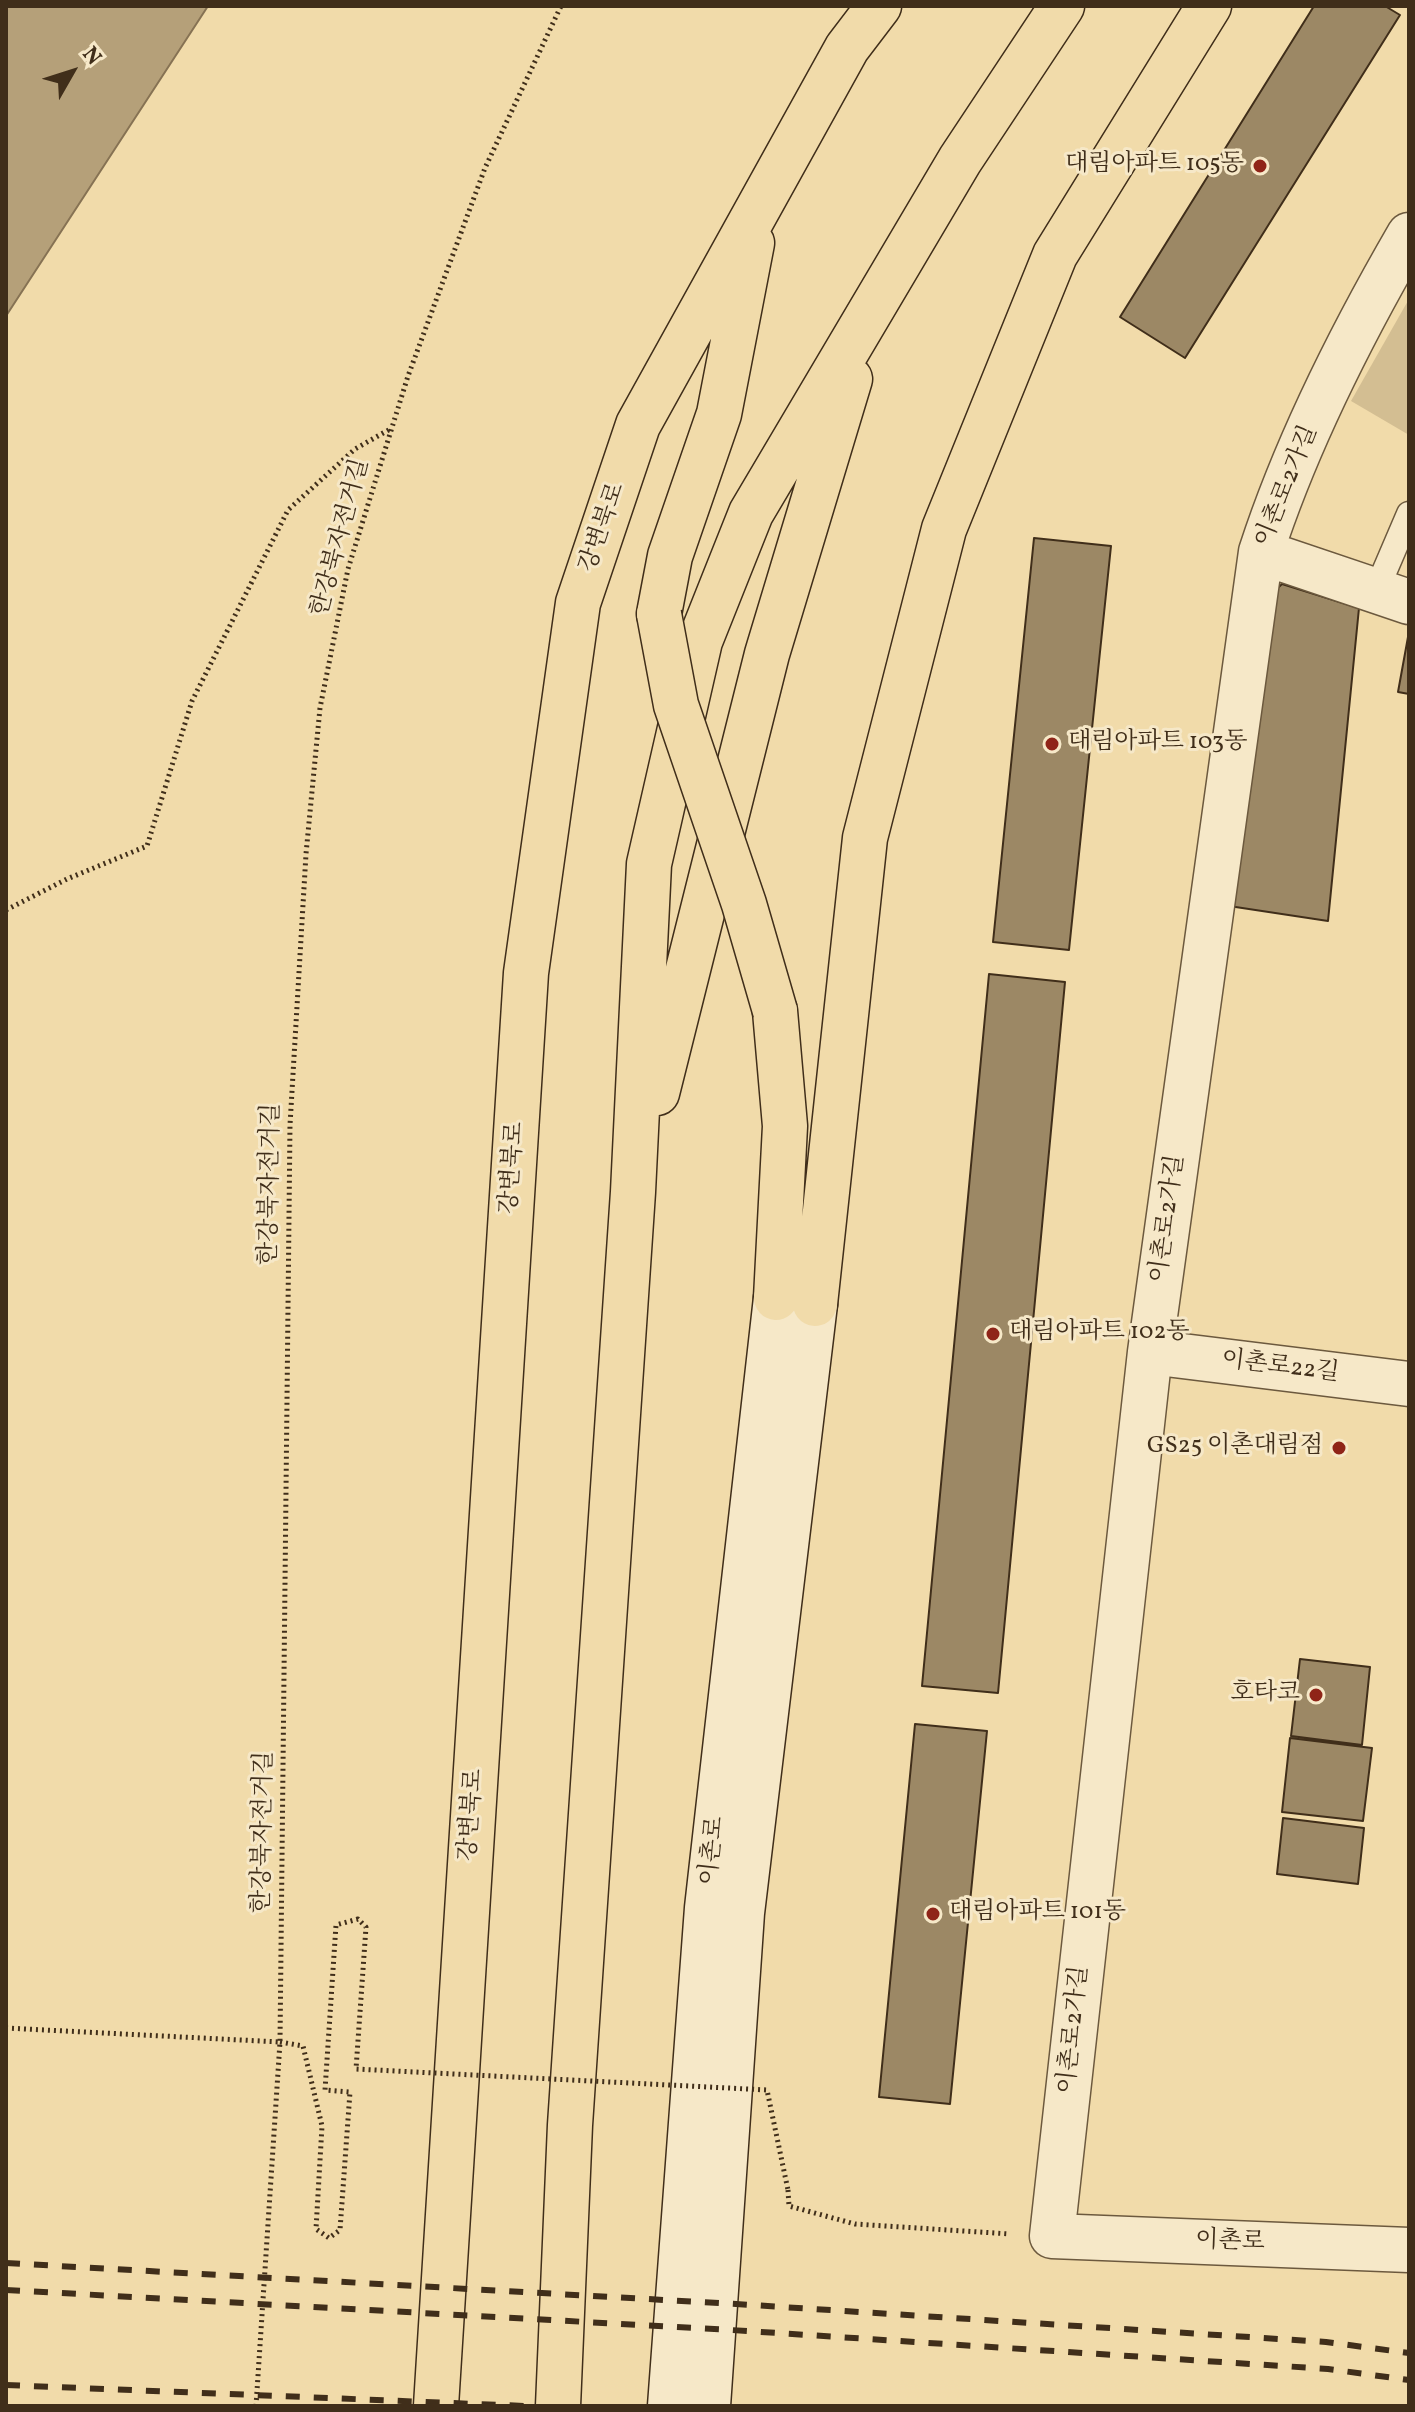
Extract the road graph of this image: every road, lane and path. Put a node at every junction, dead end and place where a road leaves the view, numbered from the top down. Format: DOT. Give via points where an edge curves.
graph roads {
  1 [pos="561,6"];
  2 [pos="879,6"];
  3 [pos="1062,6"];
  4 [pos="1209,6"];
  5 [pos="760,202"];
  6 [pos="1409,235"];
  7 [pos="870,314"];
  8 [pos="392,428"];
  9 [pos="1409,514"];
  10 [pos="1261,552"];
  11 [pos="1392,596"];
  12 [pos="6,910"];
  13 [pos="633,1192"];
  14 [pos="795,1301"];
  15 [pos="1150,1352"];
  16 [pos="1409,1384"];
  17 [pos="6,2028"];
  18 [pos="280,2042"];
  19 [pos="1052,2236"];
  20 [pos="1409,2249"];
  21 [pos="256,2406"];
  22 [pos="436,2406"];
  23 [pos="558,2406"];
  24 [pos="670,2406"];
  25 [pos="708,2406"];
  1 -- 8 [label="path, 한강북자전거길" via="485,168"];
  2 -- 5 [label="highway, 강변북로" via="847,48"];
  3 -- 7 [label="highway" via="960,160"];
  4 -- 14 [label="highway" via="1055,255 944,529 865,838"];
  5 -- 14 [label="highway, bridge" via="719,414 670,556 659,614 676,705 775,1011"];
  5 -- 22 [label="highway, 강변북로" via="638,425 578,603 526,973"];
  6 -- 10 [label="street, 이촌로2가길" via="1359,322 1276,503"];
  7 -- 13 [label="highway" via="767,654"];
  7 -- 13 [label="highway" via="751,513 700,641 649,864"];
  8 -- 12 [label="path" via="355,449 288,510 192,701 147,846"];
  8 -- 18 [label="path, 한강북자전거길" via="348,569 320,708 306,854 290,1125"];
  9 -- 11 [label="lane"];
  10 -- 11 [label="street"];
  10 -- 15 [label="street, 이촌로2가길"];
  13 -- 23 [label="highway" via="570,2125"];
  14 -- 24 [label="street, 이촌로" via="707,1908"];
  14 -- 25 [label="street, 이촌로" via="742,1913"];
  15 -- 16 [label="street, 이촌로22길"];
  15 -- 19 [label="street, 이촌로2가길"];
  17 -- 18 [label="path"];
  18 -- 19 [label="path, bridge" via="303,2046 322,2126 316,2229 329,2238 340,2230 350,2092 325,2090 336,1925 358,1919 366,1927 356,2069 767,2090 789,2206 855,2224"];
  18 -- 21 [label="path, 한강북자전거길"];
  19 -- 20 [label="street, 이촌로"];
}
